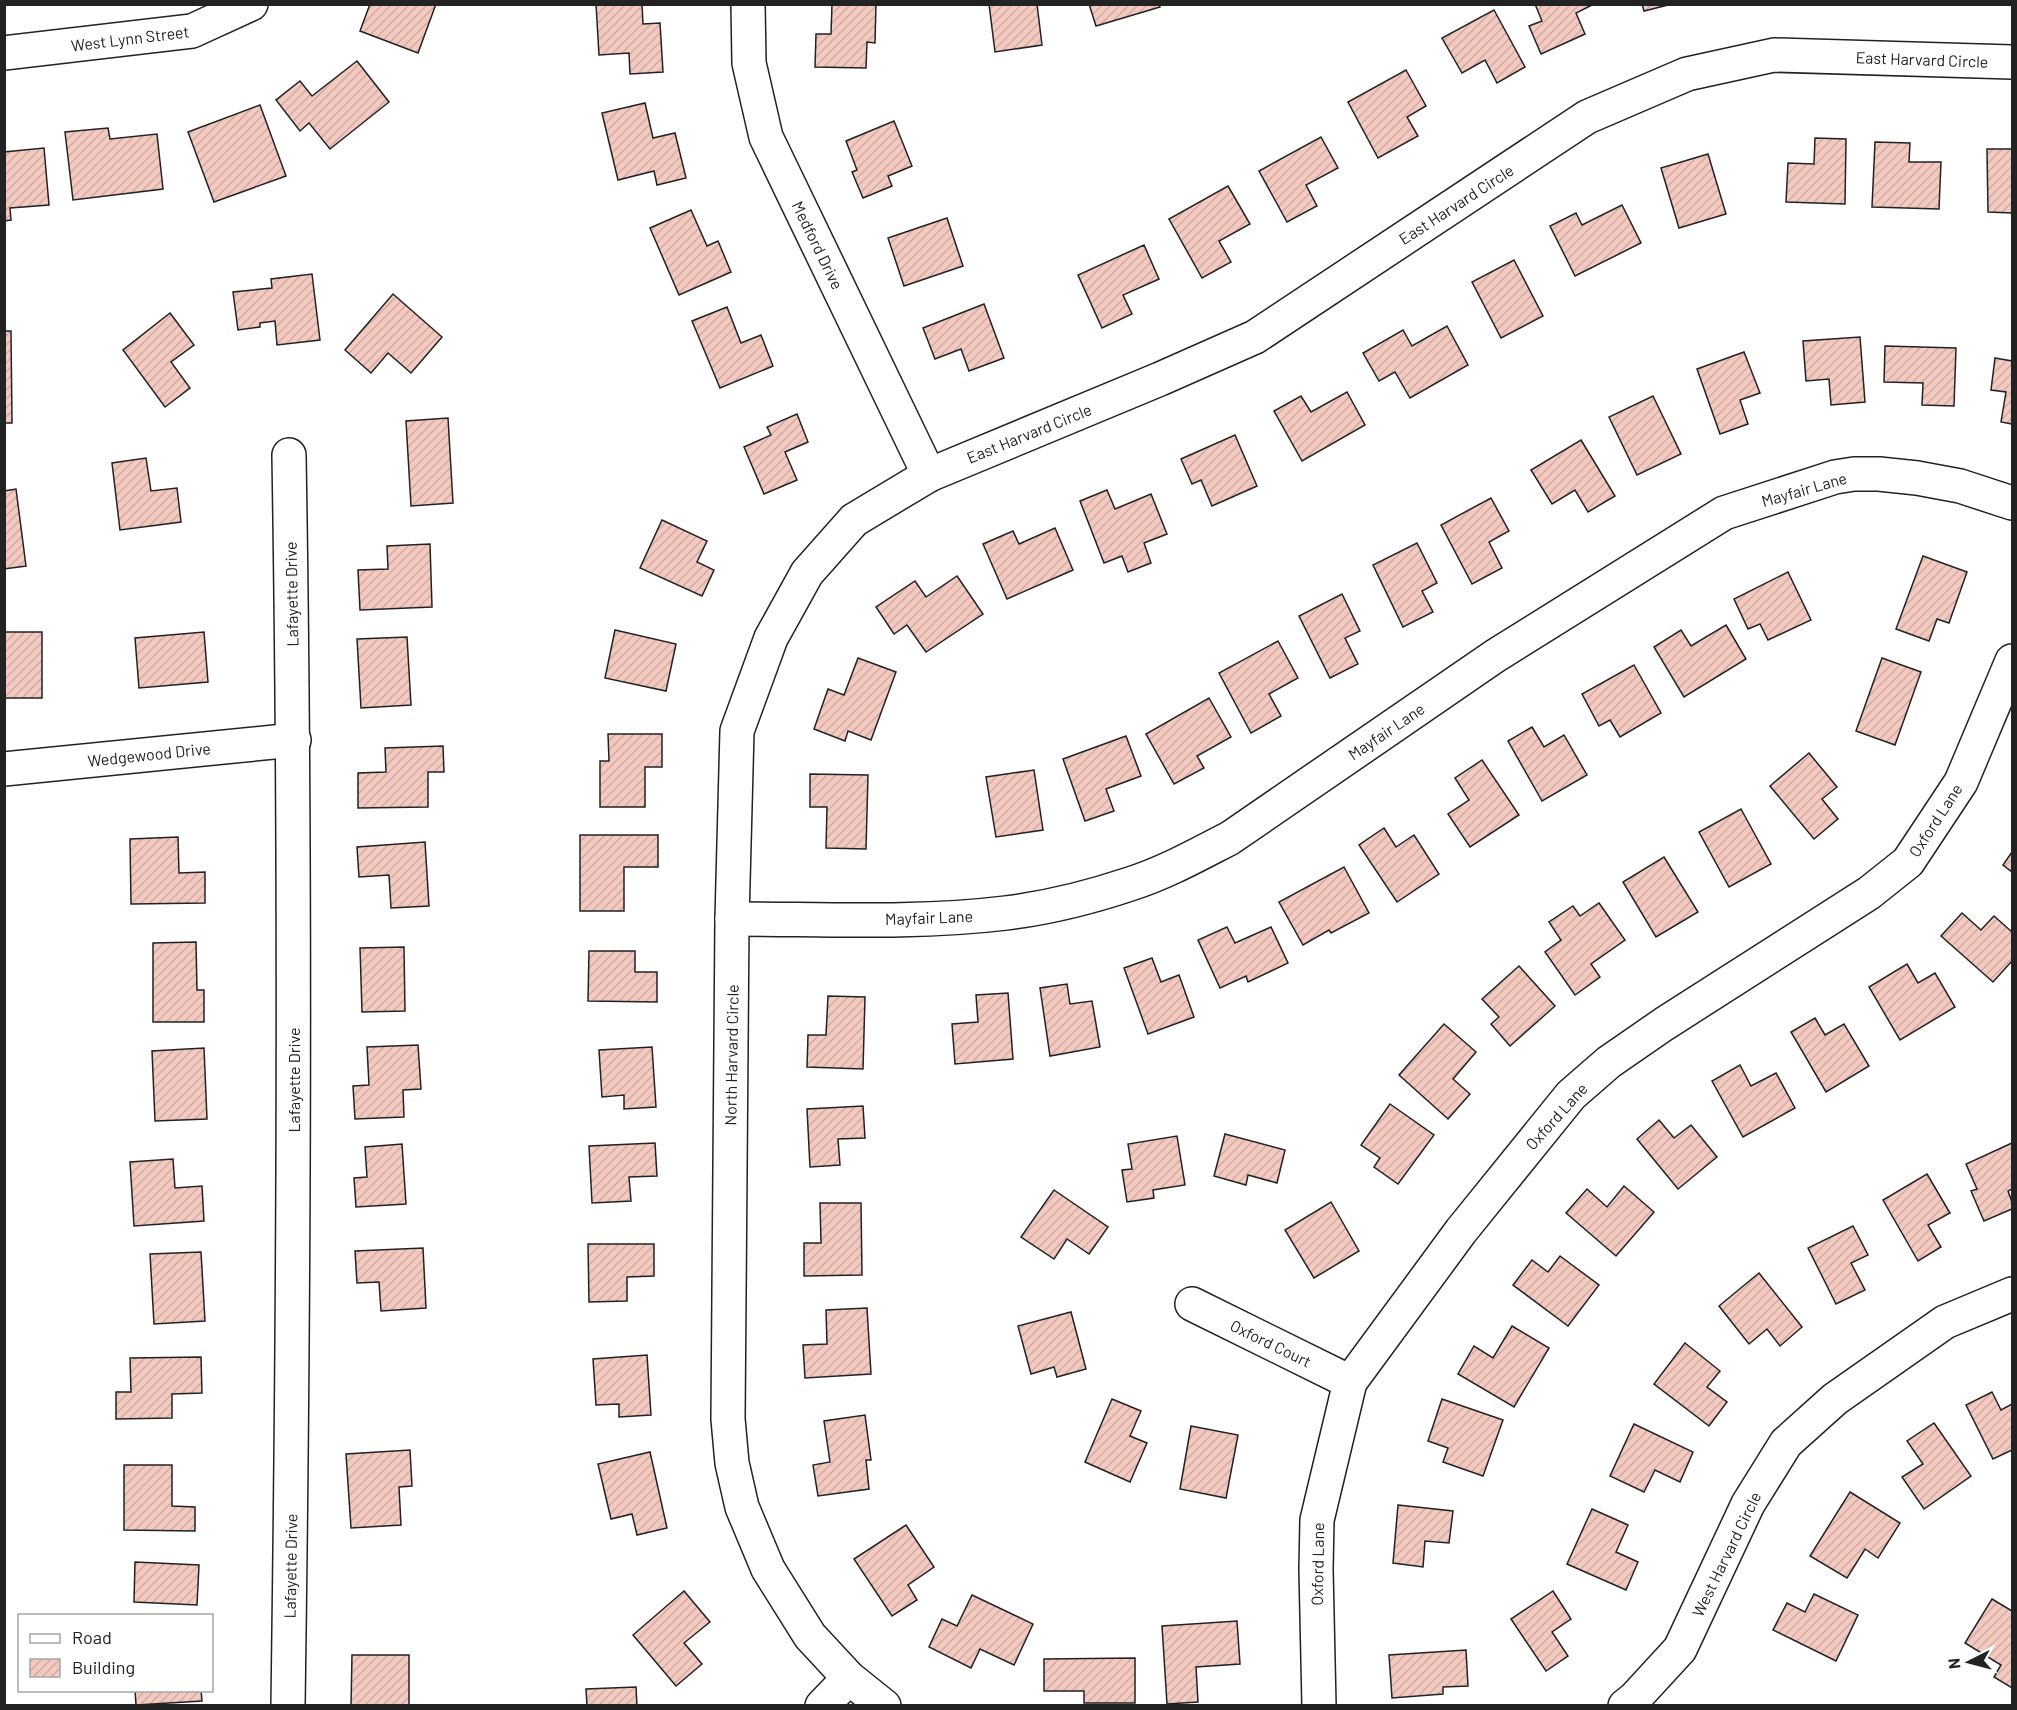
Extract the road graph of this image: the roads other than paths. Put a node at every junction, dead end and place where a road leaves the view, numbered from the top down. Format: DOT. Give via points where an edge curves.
graph roads {
  1 [pos="251,4"];
  2 [pos="748,4"];
  3 [pos="4,53"];
  4 [pos="2013,62"];
  5 [pos="289,455"];
  6 [pos="929,475"];
  7 [pos="2013,503"];
  8 [pos="2013,661"];
  9 [pos="294,740"];
  10 [pos="4,769"];
  11 [pos="732,919"];
  12 [pos="2013,1294"];
  13 [pos="1192,1304"];
  14 [pos="1350,1382"];
  15 [pos="849,1678"];
  16 [pos="288,1706"];
  17 [pos="822,1706"];
  18 [pos="884,1706"];
  19 [pos="1319,1706"];
  20 [pos="1625,1706"];
  1 -- 3 [label="street, West Lynn Street" via="192,31"];
  2 -- 6 [label="street, Medford Drive" via="749,63 766,137"];
  4 -- 6 [label="street, East Harvard Circle" via="1774,55 1687,74 1587,117 1255,336"];
  5 -- 9 [label="street, Lafayette Drive"];
  6 -- 11 [label="street, North Harvard Circle" via="854,520 807,573 771,638 737,731"];
  7 -- 11 [label="street, Mayfair Lane" via="1960,486 1917,478 1854,474 1724,513 1496,656 1230,838 1132,884 1007,913 924,919"];
  8 -- 14 [label="street, Oxford Lane" via="1961,782 1908,862 1869,893 1609,1062 1571,1095 1461,1231"];
  9 -- 10 [label="street, Wedgewood Drive"];
  9 -- 16 [label="street, Lafayette Drive" via="293,1395"];
  11 -- 15 [label="street, North Harvard Circle" via="727,1367 732,1462 742,1507 768,1569 810,1636"];
  12 -- 20 [label="street, West Harvard Circle" via="1945,1322 1835,1399 1786,1443 1748,1504 1680,1649"];
  13 -- 14 [label="street, Oxford Court"];
  14 -- 19 [label="street, Oxford Lane" via="1317,1520"];
  15 -- 17 [label="street"];
  15 -- 18 [label="street"];
}
